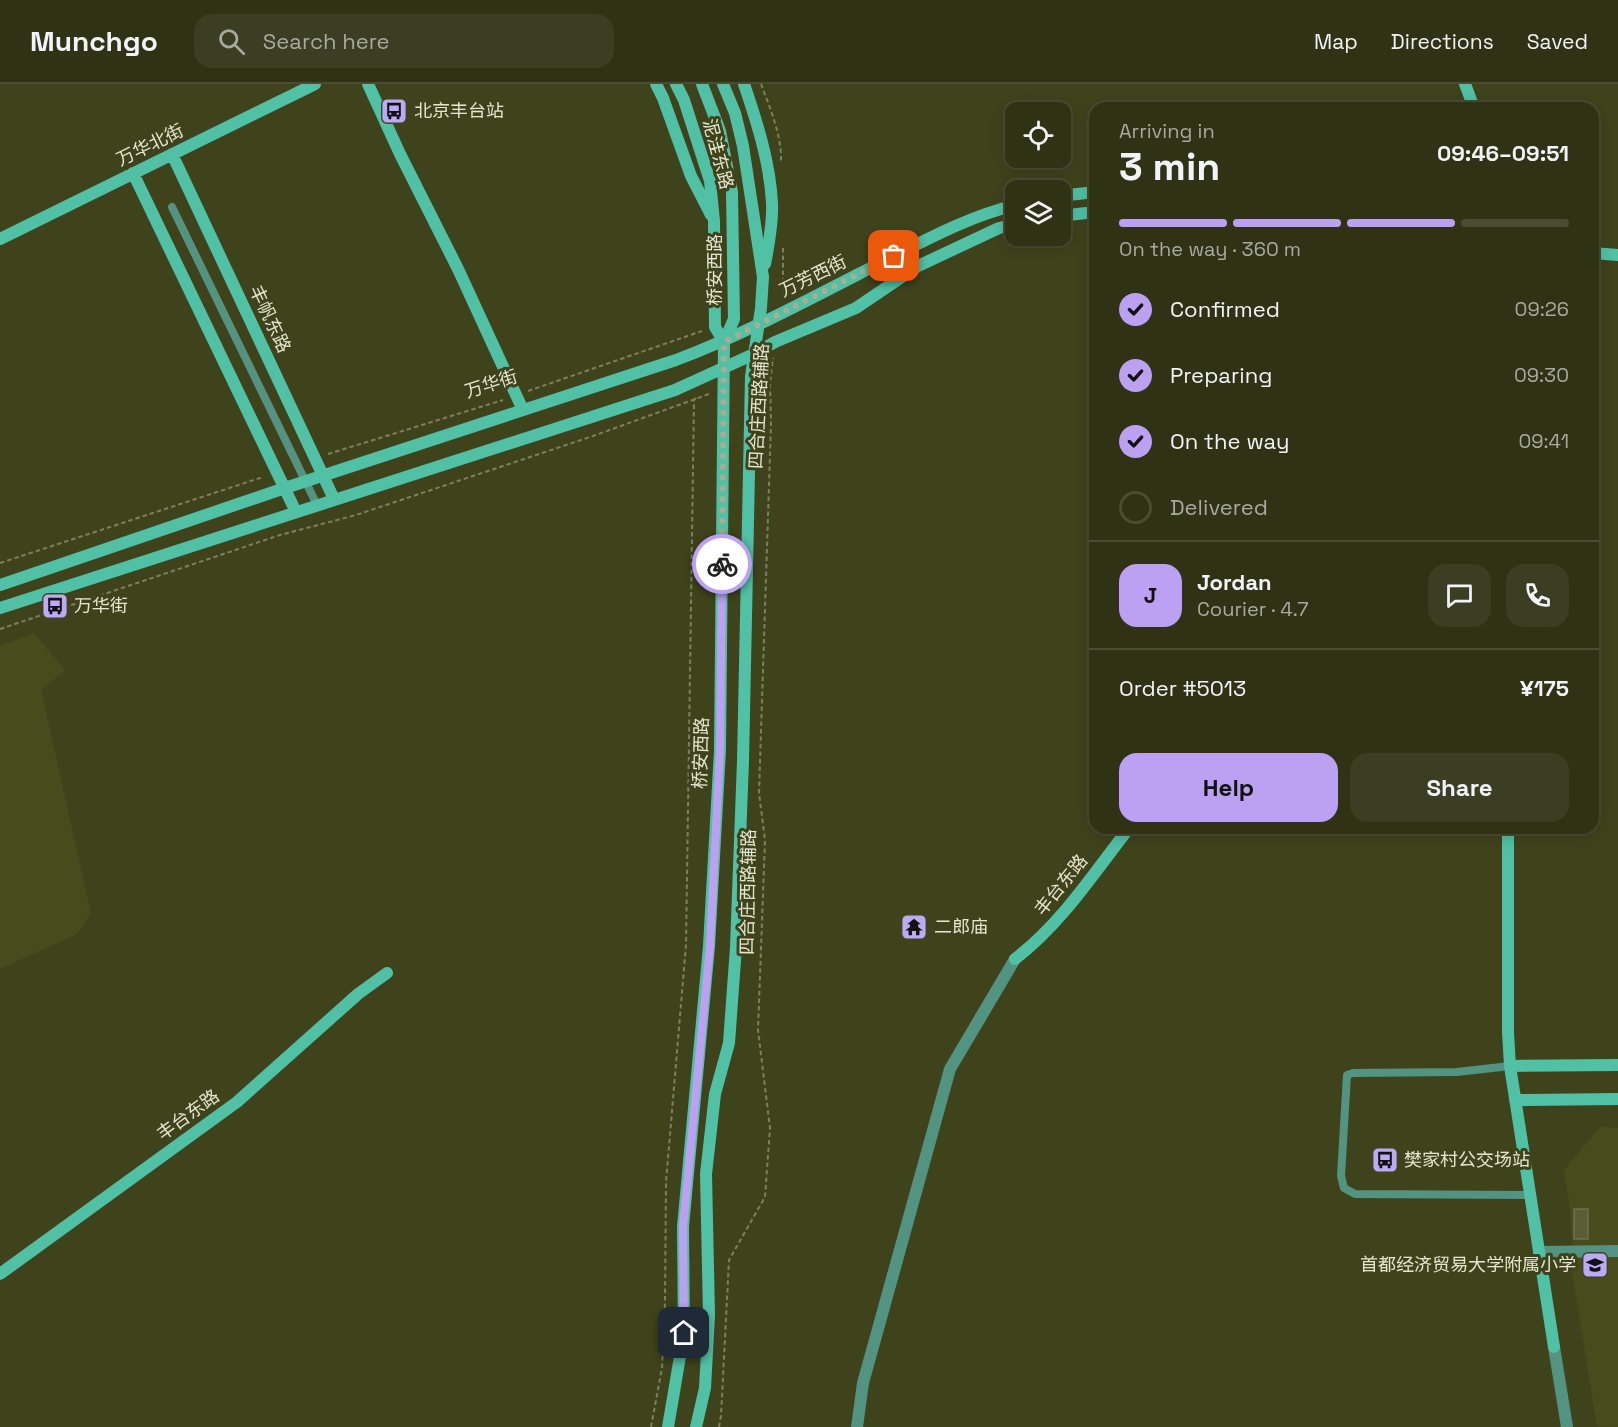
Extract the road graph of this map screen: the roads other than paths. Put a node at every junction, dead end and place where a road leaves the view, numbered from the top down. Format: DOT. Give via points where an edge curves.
graph roads {
  1 [pos="315,84"];
  2 [pos="368,84"];
  3 [pos="656,84"];
  4 [pos="676,84"];
  5 [pos="702,84"];
  6 [pos="723,84"];
  7 [pos="744,84"];
  8 [pos="1465,84"];
  9 [pos="1472,102"];
  10 [pos="172,154"];
  11 [pos="133,173"];
  12 [pos="1089,193"];
  13 [pos="1071,195"];
  14 [pos="172,207"];
  15 [pos="1005,208"];
  16 [pos="1089,213"];
  17 [pos="1071,215"];
  18 [pos="714,221"];
  19 [pos="1005,227"];
  20 [pos="0,238"];
  21 [pos="1599,253"];
  22 [pos="1618,255"];
  23 [pos="763,277"];
  24 [pos="759,323"];
  25 [pos="724,342"];
  26 [pos="754,354"];
  27 [pos="724,368"];
  28 [pos="523,410"];
  29 [pos="323,476"];
  30 [pos="306,481"];
  31 [pos="285,488"];
  32 [pos="334,500"];
  33 [pos="317,505"];
  34 [pos="296,512"];
  35 [pos="0,585"];
  36 [pos="0,609"];
  37 [pos="1124,834"];
  38 [pos="1508,834"];
  39 [pos="1015,959"];
  40 [pos="387,973"];
  41 [pos="1618,1065"];
  42 [pos="1510,1066"];
  43 [pos="1618,1099"];
  44 [pos="1515,1100"];
  45 [pos="1530,1195"];
  46 [pos="1618,1251"];
  47 [pos="1539,1252"];
  48 [pos="0,1274"];
  49 [pos="1554,1347"];
  50 [pos="668,1427"];
  51 [pos="696,1427"];
  52 [pos="857,1427"];
  53 [pos="1567,1427"];
  1 -- 10 [label="main road, 万华北街"];
  2 -- 28 [label="main road"];
  3 -- 18 [label="main road" via="691,176"];
  4 -- 18 [label="main road, 泥洼东路" via="710,181"];
  5 -- 25 [label="main road, 桥安西路" via="720,131 732,192 734,319"];
  6 -- 23 [label="main road" via="743,146"];
  7 -- 23 [label="main road" via="770,176 772,206"];
  8 -- 9 [label="main road"];
  10 -- 11 [label="main road, 万华北街"];
  10 -- 29 [label="main road, 丰帆东路"];
  11 -- 20 [label="main road, 万华北街"];
  11 -- 31 [label="main road"];
  12 -- 13 [label="main road"];
  14 -- 30 [label="lane"];
  15 -- 24 [label="main road, 万芳西街" via="930,238"];
  16 -- 17 [label="main road"];
  18 -- 25 [label="main road, 泥洼东路" via="715,327"];
  19 -- 26 [label="main road" via="918,266 856,308"];
  21 -- 22 [label="main road"];
  23 -- 24 [label="main road"];
  24 -- 25 [label="main road, 万华街"];
  24 -- 26 [label="main road"];
  25 -- 27 [label="main road, 桥安西路"];
  25 -- 28 [label="main road, 万华街"];
  26 -- 27 [label="main road"];
  26 -- 51 [label="main road" via="736,947 729,1043 715,1094 706,1174 709,1315 705,1388"];
  27 -- 32 [label="main road" via="675,390"];
  27 -- 50 [label="main road, 桥安西路" via="720,750 710,946 683,1227 684,1333"];
  28 -- 29 [label="main road, 万华街"];
  29 -- 30 [label="main road, 万华街"];
  29 -- 32 [label="main road, 丰帆东路"];
  30 -- 31 [label="main road, 万华街"];
  30 -- 33 [label="lane"];
  31 -- 34 [label="main road"];
  31 -- 35 [label="main road, 万华街"];
  32 -- 33 [label="main road"];
  33 -- 34 [label="main road"];
  34 -- 36 [label="main road"];
  37 -- 39 [label="main road, 丰台东路" via="1058,919"];
  38 -- 42 [label="main road"];
  39 -- 52 [label="street" via="950,1069 863,1383"];
  40 -- 48 [label="main road, 丰台东路" via="237,1102"];
  41 -- 42 [label="main road"];
  42 -- 44 [label="main road"];
  42 -- 45 [label="lane" via="1456,1072 1347,1075 1341,1176 1344,1188 1355,1194"];
  43 -- 44 [label="main road"];
  44 -- 45 [label="main road"];
  45 -- 47 [label="main road"];
  46 -- 47 [label="street"];
  47 -- 49 [label="main road"];
  49 -- 53 [label="street"];
}
